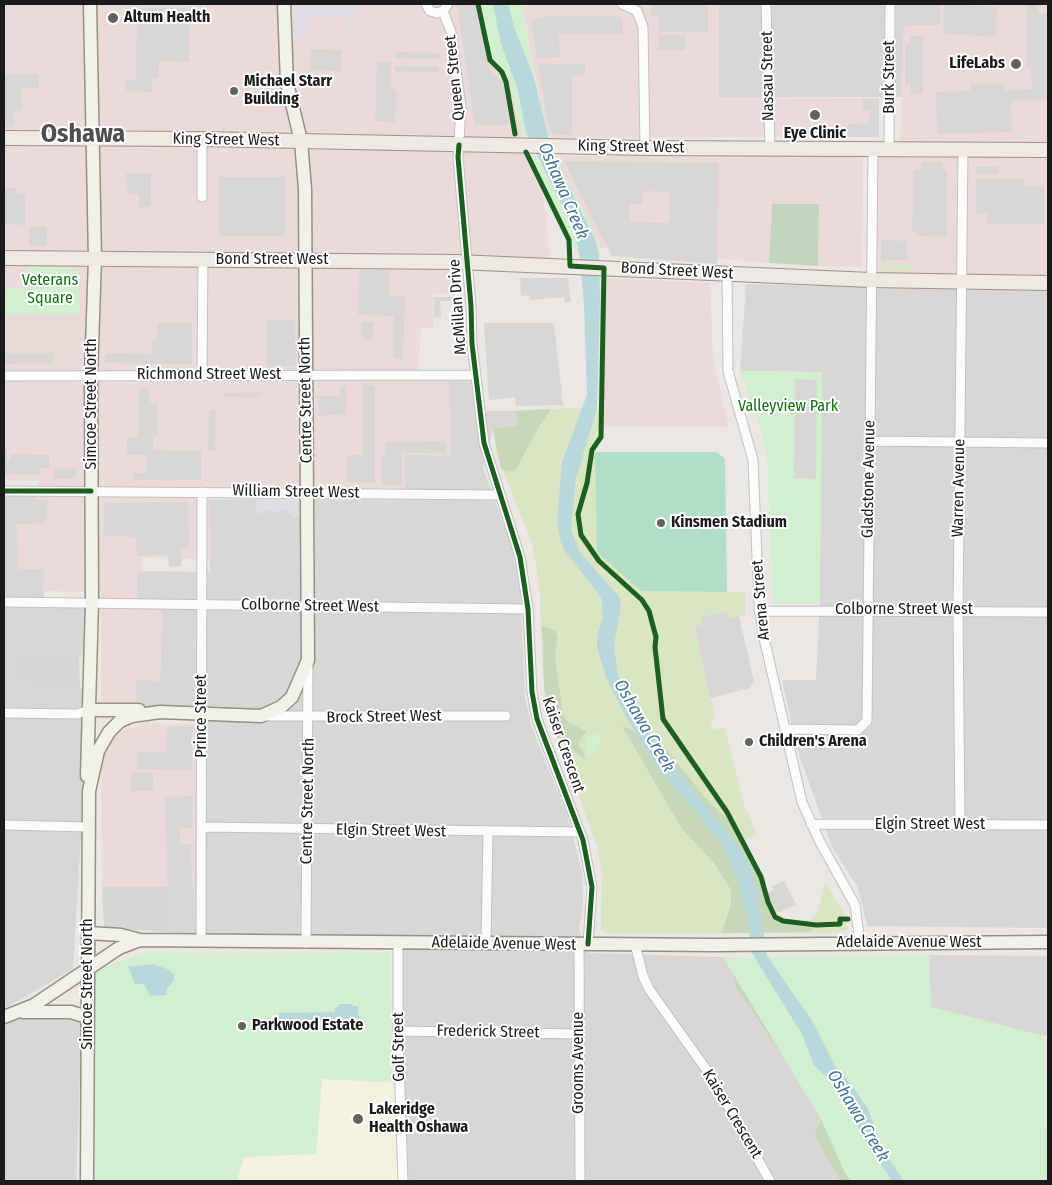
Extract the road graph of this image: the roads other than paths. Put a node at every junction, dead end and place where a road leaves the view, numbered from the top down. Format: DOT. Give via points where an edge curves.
graph roads {
  1 [pos="90,4"];
  2 [pos="284,4"];
  3 [pos="426,4"];
  4 [pos="622,4"];
  5 [pos="766,4"];
  6 [pos="890,4"];
  7 [pos="445,8"];
  8 [pos="4,138"];
  9 [pos="93,139"];
  10 [pos="202,139"];
  11 [pos="301,141"];
  12 [pos="459,145"];
  13 [pos="645,148"];
  14 [pos="770,148"];
  15 [pos="873,150"];
  16 [pos="889,150"];
  17 [pos="1048,150"];
  18 [pos="963,151"];
  19 [pos="202,197"];
  20 [pos="4,258"];
  21 [pos="95,259"];
  22 [pos="203,259"];
  23 [pos="305,260"];
  24 [pos="467,262"];
  25 [pos="727,274"];
  26 [pos="871,280"];
  27 [pos="961,282"];
  28 [pos="1048,283"];
  29 [pos="306,374"];
  30 [pos="91,375"];
  31 [pos="202,375"];
  32 [pos="476,375"];
  33 [pos="4,376"];
  34 [pos="869,442"];
  35 [pos="960,442"];
  36 [pos="1048,443"];
  37 [pos="4,491"];
  38 [pos="91,491"];
  39 [pos="202,492"];
  40 [pos="308,492"];
  41 [pos="500,495"];
  42 [pos="4,602"];
  43 [pos="92,603"];
  44 [pos="203,605"];
  45 [pos="309,606"];
  46 [pos="528,610"];
  47 [pos="867,610"];
  48 [pos="958,610"];
  49 [pos="759,611"];
  50 [pos="1048,612"];
  51 [pos="308,660"];
  52 [pos="292,697"];
  53 [pos="89,710"];
  54 [pos="160,712"];
  55 [pos="4,713"];
  56 [pos="202,715"];
  57 [pos="261,716"];
  58 [pos="506,716"];
  59 [pos="309,718"];
  60 [pos="784,729"];
  61 [pos="109,732"];
  62 [pos="89,788"];
  63 [pos="811,824"];
  64 [pos="4,825"];
  65 [pos="960,825"];
  66 [pos="1048,825"];
  67 [pos="89,827"];
  68 [pos="202,827"];
  69 [pos="307,829"];
  70 [pos="488,832"];
  71 [pos="580,832"];
  72 [pos="88,932"];
  73 [pos="140,940"];
  74 [pos="201,941"];
  75 [pos="1048,942"];
  76 [pos="306,943"];
  77 [pos="398,943"];
  78 [pos="486,943"];
  79 [pos="860,943"];
  80 [pos="584,944"];
  81 [pos="635,944"];
  82 [pos="87,969"];
  83 [pos="18,1013"];
  84 [pos="4,1017"];
  85 [pos="86,1017"];
  86 [pos="398,1031"];
  87 [pos="579,1034"];
  88 [pos="87,1181"];
  89 [pos="403,1181"];
  90 [pos="580,1181"];
  91 [pos="770,1181"];
  1 -- 9 [label="main road, Simcoe Street North"];
  2 -- 11 [label="main road, Centre Street North" via="286,83"];
  3 -- 7 [label="street, Queen Street" via="433,13"];
  4 -- 13 [label="street" via="637,11 643,27"];
  5 -- 14 [label="street, Nassau Street"];
  6 -- 16 [label="street, Burk Street"];
  7 -- 12 [label="street, Queen Street" via="462,107"];
  8 -- 9 [label="main road, King Street West"];
  9 -- 10 [label="main road, King Street West"];
  9 -- 21 [label="main road, Simcoe Street North"];
  10 -- 11 [label="main road, King Street West"];
  10 -- 19 [label="street"];
  11 -- 12 [label="main road, King Street West"];
  11 -- 23 [label="main road, Centre Street North"];
  12 -- 13 [label="main road, King Street West"];
  12 -- 24 [label="street, McMillan Drive"];
  13 -- 14 [label="main road, King Street West"];
  14 -- 15 [label="main road, King Street West"];
  15 -- 16 [label="main road, King Street West"];
  15 -- 26 [label="street, Gladstone Avenue"];
  16 -- 18 [label="main road, King Street West"];
  17 -- 18 [label="main road, King Street West"];
  18 -- 27 [label="street, Warren Avenue"];
  20 -- 21 [label="main road, Bond Street West"];
  21 -- 22 [label="main road, Bond Street West"];
  21 -- 30 [label="main road, Simcoe Street North"];
  22 -- 23 [label="main road, Bond Street West"];
  22 -- 31 [label="street"];
  23 -- 24 [label="main road, Bond Street West"];
  23 -- 29 [label="main road, Centre Street North"];
  24 -- 25 [label="main road, Bond Street West"];
  24 -- 32 [label="street, McMillan Drive"];
  25 -- 26 [label="main road, Bond Street West"];
  25 -- 49 [label="street, Arena Street" via="728,371 753,460"];
  26 -- 27 [label="main road, Bond Street West"];
  26 -- 34 [label="street, Gladstone Avenue"];
  27 -- 28 [label="main road, Bond Street West"];
  27 -- 35 [label="street, Warren Avenue"];
  29 -- 31 [label="street, Richmond Street West"];
  29 -- 32 [label="street, Richmond Street West"];
  29 -- 40 [label="main road, Centre Street North"];
  30 -- 31 [label="street, Richmond Street West"];
  30 -- 33 [label="street, Richmond Street West"];
  30 -- 38 [label="main road, Simcoe Street North"];
  32 -- 41 [label="street, McMillan Drive" via="484,443"];
  34 -- 35 [label="street"];
  34 -- 47 [label="street, Gladstone Avenue"];
  35 -- 36 [label="street"];
  35 -- 48 [label="street, Warren Avenue"];
  37 -- 38 [label="street, William Street West"];
  38 -- 39 [label="street, William Street West"];
  38 -- 43 [label="main road, Simcoe Street North"];
  39 -- 40 [label="street, William Street West"];
  39 -- 44 [label="street, Prince Street"];
  40 -- 41 [label="street, William Street West"];
  40 -- 45 [label="main road, Centre Street North"];
  41 -- 46 [label="street, Kaiser Crescent" via="520,557"];
  42 -- 43 [label="street, Colborne Street West"];
  43 -- 44 [label="street, Colborne Street West"];
  43 -- 53 [label="main road, Simcoe Street North"];
  44 -- 45 [label="street, Colborne Street West"];
  44 -- 56 [label="street, Prince Street"];
  45 -- 46 [label="street, Colborne Street West"];
  45 -- 51 [label="main road, Centre Street North"];
  46 -- 71 [label="street, Kaiser Crescent" via="529,668 538,719"];
  47 -- 48 [label="street, Colborne Street West"];
  47 -- 49 [label="street, Colborne Street West"];
  47 -- 60 [label="street, Gladstone Avenue" via="868,714 864,726 858,730"];
  48 -- 50 [label="street, Colborne Street West"];
  48 -- 65 [label="street, Warren Avenue"];
  49 -- 60 [label="street, Arena Street"];
  51 -- 52 [label="main road, Centre Street North"];
  51 -- 59 [label="street, Centre Street North"];
  52 -- 57 [label="main road, Brock Street West" via="281,707"];
  53 -- 54 [label="main road"];
  53 -- 55 [label="street" via="77,714"];
  53 -- 62 [label="main road, Simcoe Street North" via="85,771"];
  54 -- 56 [label="main road, Brock Street West"];
  54 -- 61 [label="main road, Brock Street West" via="132,716 120,721"];
  56 -- 57 [label="main road, Brock Street West"];
  56 -- 68 [label="street, Prince Street"];
  57 -- 59 [label="street, Brock Street West"];
  58 -- 59 [label="street, Brock Street West"];
  59 -- 69 [label="street, Centre Street North"];
  60 -- 63 [label="street, Arena Street" via="802,802"];
  61 -- 62 [label="main road, Simcoe Street North" via="98,751"];
  62 -- 67 [label="main road, Simcoe Street North"];
  63 -- 65 [label="street, Elgin Street West"];
  63 -- 79 [label="street, Arena Street" via="855,905"];
  64 -- 67 [label="street"];
  65 -- 66 [label="street, Elgin Street West"];
  67 -- 72 [label="main road, Simcoe Street North"];
  68 -- 69 [label="street, Elgin Street West"];
  68 -- 74 [label="street, Prince Street"];
  69 -- 70 [label="street, Elgin Street West"];
  69 -- 76 [label="street, Centre Street North"];
  70 -- 71 [label="street, Elgin Street West"];
  70 -- 78 [label="street"];
  71 -- 80 [label="street, Kaiser Crescent" via="592,887"];
  72 -- 73 [label="main road"];
  72 -- 82 [label="main road, Simcoe Street North"];
  73 -- 74 [label="main road, Adelaide Avenue West"];
  73 -- 82 [label="main road, Adelaide Avenue West" via="119,948"];
  74 -- 76 [label="main road, Adelaide Avenue West"];
  75 -- 79 [label="main road, Adelaide Avenue West"];
  76 -- 77 [label="main road, Adelaide Avenue West"];
  77 -- 78 [label="main road, Adelaide Avenue West"];
  77 -- 86 [label="street, Golf Street"];
  78 -- 80 [label="main road, Adelaide Avenue West"];
  79 -- 81 [label="main road, Adelaide Avenue West"];
  80 -- 81 [label="main road, Adelaide Avenue West"];
  80 -- 87 [label="street, Grooms Avenue"];
  81 -- 91 [label="street, Kaiser Crescent" via="648,989 713,1079"];
  82 -- 83 [label="main road, Adelaide Avenue West"];
  82 -- 85 [label="main road, Simcoe Street North"];
  83 -- 84 [label="main road"];
  83 -- 85 [label="main road" via="71,1012"];
  85 -- 88 [label="main road, Simcoe Street North"];
  86 -- 87 [label="street, Frederick Street"];
  86 -- 89 [label="street, Golf Street"];
  87 -- 90 [label="street, Grooms Avenue"];
}
